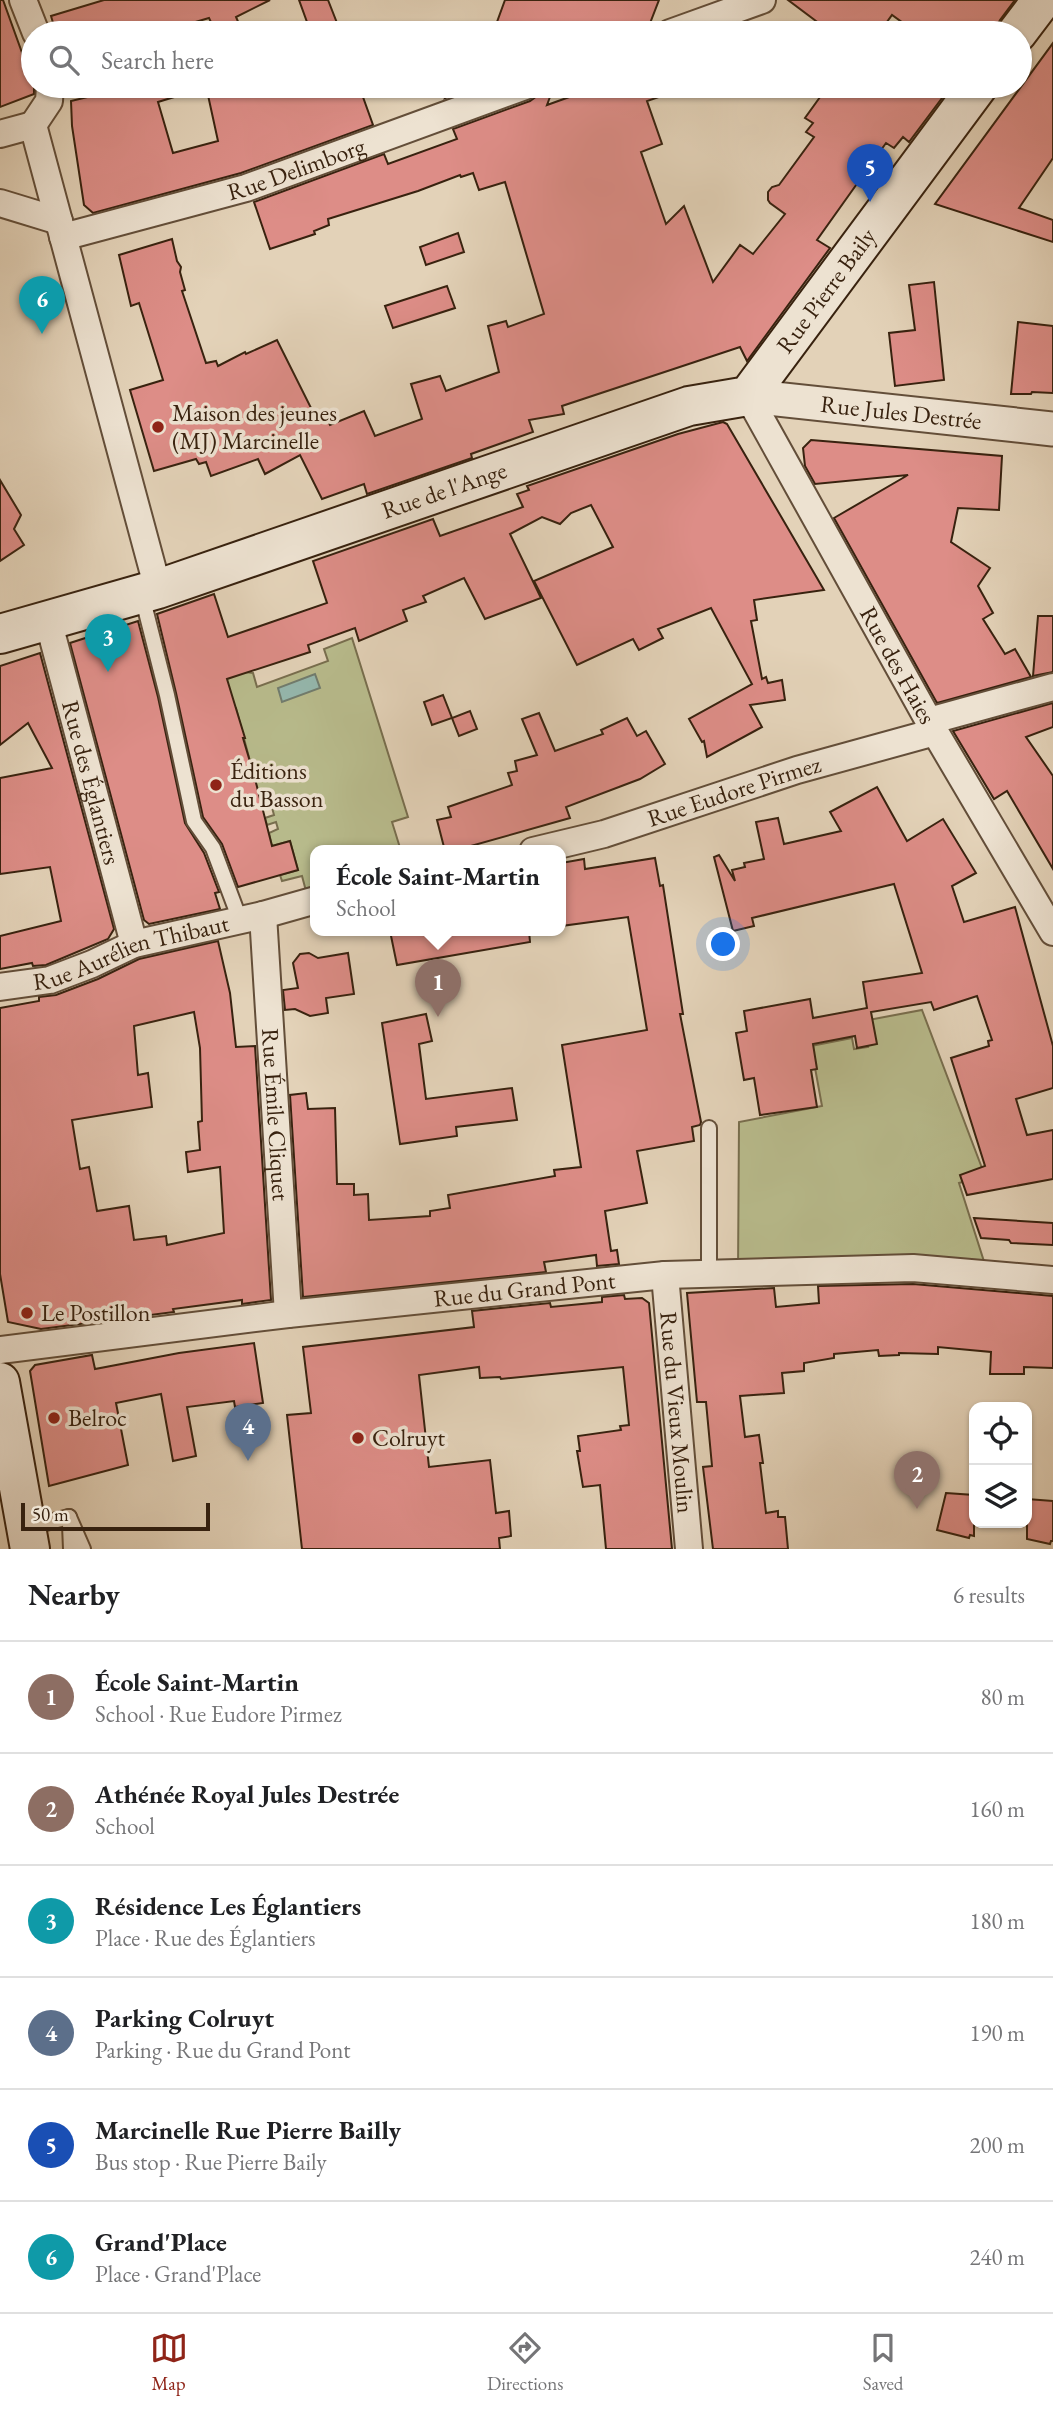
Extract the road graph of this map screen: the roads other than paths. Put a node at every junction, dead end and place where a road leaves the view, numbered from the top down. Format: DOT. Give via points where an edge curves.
graph roads {
  1 [pos="23,0"];
  2 [pos="762,0"];
  3 [pos="1042,0"];
  4 [pos="31,21"];
  5 [pos="703,21"];
  6 [pos="1026,21"];
  7 [pos="49,98"];
  8 [pos="492,98"];
  9 [pos="969,98"];
  10 [pos="33,125"];
  11 [pos="0,134"];
  12 [pos="0,203"];
  13 [pos="61,229"];
  14 [pos="748,396"];
  15 [pos="1053,429"];
  16 [pos="150,592"];
  17 [pos="48,620"];
  18 [pos="0,634"];
  19 [pos="1053,687"];
  20 [pos="932,727"];
  21 [pos="558,845"];
  22 [pos="310,902"];
  23 [pos="252,917"];
  24 [pos="1053,932"];
  25 [pos="134,944"];
  26 [pos="0,987"];
  27 [pos="709,1128"];
  28 [pos="709,1274"];
  29 [pos="665,1275"];
  30 [pos="1053,1280"];
  31 [pos="288,1314"];
  32 [pos="0,1350"];
  33 [pos="0,1382"];
  34 [pos="69,1517"];
  35 [pos="28,1539"];
  36 [pos="71,1549"];
  37 [pos="83,1549"];
  38 [pos="689,1549"];
  1 -- 4 [label="street"];
  2 -- 5 [label="street"];
  3 -- 6 [label="main road"];
  7 -- 10 [label="street"];
  8 -- 13 [label="street, Rue Delimborg" via="246,188"];
  9 -- 14 [label="main road, Rue Pierre Baily"];
  10 -- 11 [label="street"];
  10 -- 13 [label="street"];
  12 -- 13 [label="street"];
  13 -- 16 [label="street"];
  14 -- 15 [label="street, Rue Jules Destrée"];
  14 -- 16 [label="main road, Rue de l'Ange" via="689,406"];
  14 -- 20 [label="street, Rue des Haies"];
  16 -- 17 [label="main road, Rue de l'Ange"];
  16 -- 23 [label="lane" via="194,821"];
  17 -- 18 [label="main road, Rue de l'Ange"];
  17 -- 25 [label="street, Rue des Églantiers"];
  19 -- 20 [label="street, Rue Eudore Pirmez"];
  20 -- 21 [label="street, Rue Eudore Pirmez"];
  20 -- 24 [label="street, Rue des Haies"];
  22 -- 23 [label="street"];
  23 -- 25 [label="street, Rue Aurélien Thibaut"];
  23 -- 31 [label="street, Rue Émile Cliquet"];
  25 -- 26 [label="street, Rue Aurélien Thibaut" via="50,980"];
  27 -- 28 [label="lane"];
  28 -- 29 [label="street, Rue du Grand Pont"];
  28 -- 30 [label="street, Rue du Grand Pont" via="913,1268"];
  29 -- 31 [label="street, Rue du Grand Pont"];
  29 -- 38 [label="street, Rue du Vieux Moulin"];
  31 -- 32 [label="street, Rue du Grand Pont"];
  33 -- 35 [label="main road"];
  34 -- 35 [label="lane"];
  34 -- 36 [label="lane"];
  34 -- 37 [label="lane"];
}
